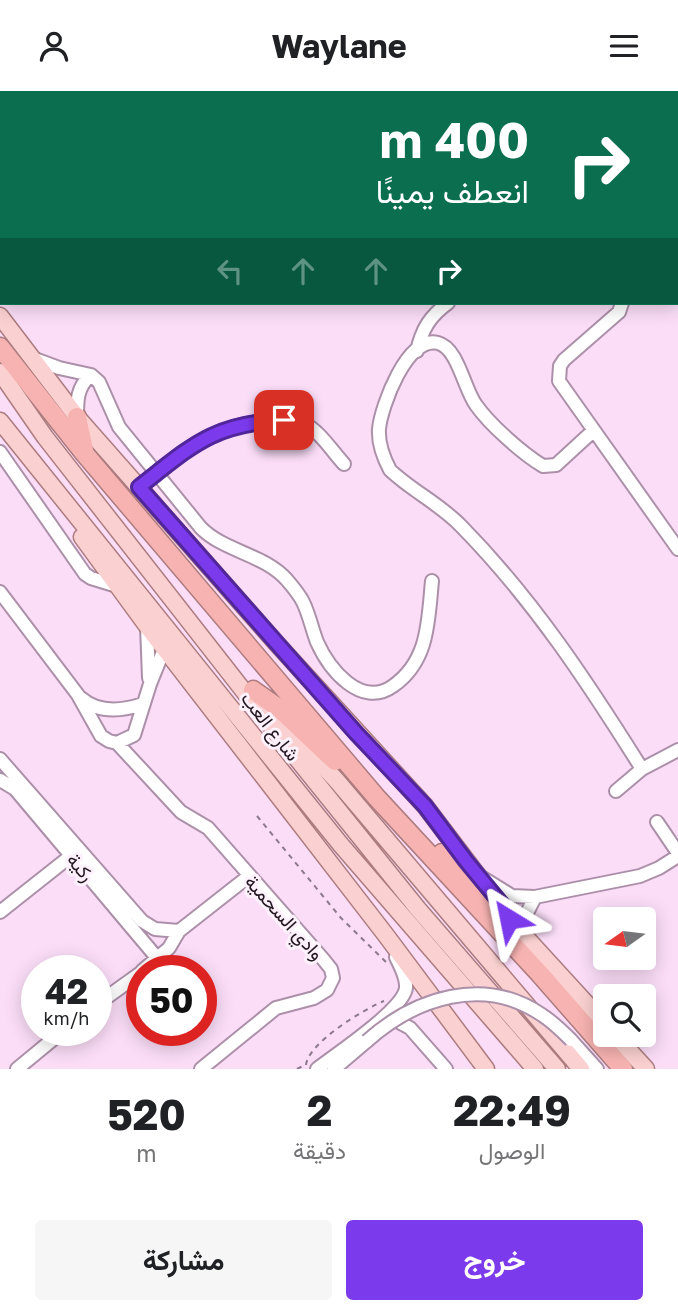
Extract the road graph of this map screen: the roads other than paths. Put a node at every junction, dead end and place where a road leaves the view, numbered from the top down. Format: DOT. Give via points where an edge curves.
graph roads {
  1 [pos="446,305"];
  2 [pos="622,305"];
  3 [pos="0,316"];
  4 [pos="0,347"];
  5 [pos="417,351"];
  6 [pos="32,358"];
  7 [pos="0,372"];
  8 [pos="91,375"];
  9 [pos="78,417"];
  10 [pos="0,421"];
  11 [pos="593,431"];
  12 [pos="0,452"];
  13 [pos="84,453"];
  14 [pos="344,464"];
  15 [pos="156,473"];
  16 [pos="139,487"];
  17 [pos="678,549"];
  18 [pos="432,581"];
  19 [pos="117,586"];
  20 [pos="1,596"];
  21 [pos="147,626"];
  22 [pos="165,647"];
  23 [pos="226,669"];
  24 [pos="149,684"];
  25 [pos="253,690"];
  26 [pos="78,695"];
  27 [pos="143,704"];
  28 [pos="117,743"];
  29 [pos="678,750"];
  30 [pos="0,759"];
  31 [pos="642,769"];
  32 [pos="355,770"];
  33 [pos="0,780"];
  34 [pos="616,791"];
  35 [pos="377,798"];
  36 [pos="33,804"];
  37 [pos="657,822"];
  38 [pos="678,854"];
  39 [pos="72,855"];
  40 [pos="476,875"];
  41 [pos="249,876"];
  42 [pos="535,897"];
  43 [pos="0,912"];
  44 [pos="509,919"];
  45 [pos="178,930"];
  46 [pos="385,934"];
  47 [pos="528,940"];
  48 [pos="155,955"];
  49 [pos="162,955"];
  50 [pos="484,1009"];
  51 [pos="593,1010"];
  52 [pos="365,1038"];
  53 [pos="45,1046"];
  54 [pos="626,1047"];
  55 [pos="474,1054"];
  56 [pos="311,1067"];
  57 [pos="17,1069"];
  58 [pos="201,1069"];
  59 [pos="334,1069"];
  60 [pos="446,1069"];
  61 [pos="486,1069"];
  62 [pos="495,1069"];
  63 [pos="523,1069"];
  64 [pos="535,1069"];
  65 [pos="557,1069"];
  66 [pos="581,1069"];
  67 [pos="597,1069"];
  68 [pos="623,1069"];
  69 [pos="646,1069"];
  1 -- 5 [label="street" via="421,331"];
  2 -- 11 [label="street" via="564,360 558,374 562,388"];
  3 -- 6 [label="main road"];
  4 -- 13 [label="highway"];
  5 -- 11 [label="street" via="428,343 447,348 475,405 543,466 556,465"];
  5 -- 31 [label="street" via="396,376 382,412 379,431 390,470 460,525 517,589 570,657"];
  6 -- 8 [label="street"];
  6 -- 9 [label="main road"];
  7 -- 23 [label="main road, شارع العب" via="45,437"];
  8 -- 9 [label="street" via="79,389"];
  8 -- 15 [label="street" via="103,386 119,426"];
  9 -- 13 [label="highway"];
  9 -- 16 [label="main road"];
  10 -- 19 [label="main road"];
  10 -- 50 [label="main road, شارع العب" via="332,834"];
  11 -- 17 [label="street"];
  12 -- 19 [label="street" via="85,574"];
  13 -- 32 [label="highway"];
  14 -- 15 [label="street" via="313,430 294,420 240,425 207,436"];
  15 -- 16 [label="street"];
  15 -- 18 [label="street" via="208,534 271,565 286,579 302,601 332,666 366,693 386,691 415,666 426,638"];
  16 -- 40 [label="main road" via="420,800"];
  19 -- 21 [label="main road"];
  20 -- 26 [label="street, وادي السحمية"];
  21 -- 22 [label="main road"];
  21 -- 24 [label="street"];
  22 -- 24 [label="street"];
  22 -- 46 [label="main road"];
  23 -- 25 [label="main road"];
  23 -- 65 [label="main road, شارع العب" via="418,909"];
  24 -- 27 [label="street"];
  25 -- 35 [label="highway"];
  25 -- 66 [label="main road" via="337,781"];
  26 -- 27 [label="street, وادي السحمية" via="93,706 114,710"];
  26 -- 28 [label="street, وادي السحمية" via="101,736"];
  27 -- 28 [label="street" via="134,735"];
  28 -- 41 [label="street, وادي السحمية" via="181,812 208,828"];
  29 -- 31 [label="street"];
  30 -- 36 [label="street"];
  31 -- 34 [label="street"];
  32 -- 35 [label="highway"];
  32 -- 44 [label="highway"];
  33 -- 36 [label="street, ركية"];
  35 -- 68 [label="highway"];
  36 -- 39 [label="street, ركية"];
  36 -- 45 [label="street" via="142,921 155,929"];
  37 -- 38 [label="street"];
  38 -- 42 [label="street" via="650,873"];
  39 -- 43 [label="street"];
  39 -- 48 [label="street, ركية"];
  40 -- 42 [label="street" via="512,895"];
  40 -- 44 [label="main road"];
  41 -- 45 [label="street"];
  41 -- 58 [label="street, وادي السحمية" via="327,963 333,978 321,995 275,1008"];
  42 -- 47 [label="street" via="525,917"];
  44 -- 47 [label="main road"];
  45 -- 49 [label="street"];
  46 -- 52 [label="street" via="404,974 405,990"];
  46 -- 55 [label="main road"];
  47 -- 51 [label="main road"];
  50 -- 63 [label="main road"];
  50 -- 64 [label="main road, شارع العب"];
  52 -- 56 [label="street"];
  52 -- 59 [label="street"];
  52 -- 60 [label="street" via="385,1021 399,1021 417,1034"];
  52 -- 67 [label="street, bridge" via="410,1010 447,998 476,995 519,1003 541,1014"];
  53 -- 57 [label="street"];
  54 -- 69 [label="main road"];
  55 -- 61 [label="main road"];
  55 -- 62 [label="main road"];
}
